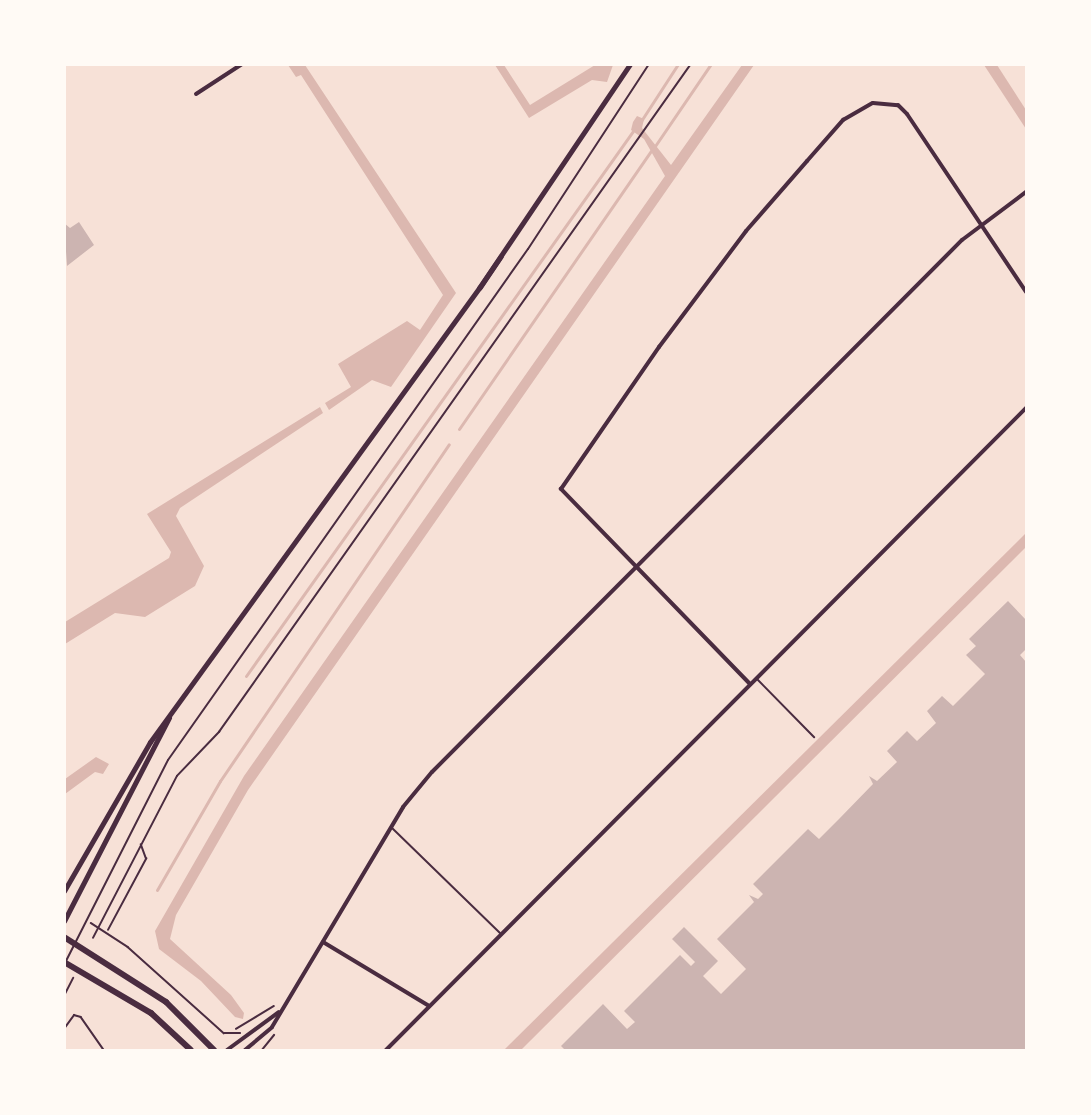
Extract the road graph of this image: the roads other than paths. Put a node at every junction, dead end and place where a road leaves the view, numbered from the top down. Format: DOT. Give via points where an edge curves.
graph roads {
  1 [pos="242,64"];
  2 [pos="630,64"];
  3 [pos="649,64"];
  4 [pos="196,94"];
  5 [pos="1026,192"];
  6 [pos="982,223"];
  7 [pos="1026,292"];
  8 [pos="1026,408"];
  9 [pos="634,566"];
  10 [pos="756,678"];
  11 [pos="750,684"];
  12 [pos="174,708"];
  13 [pos="814,737"];
  14 [pos="391,826"];
  15 [pos="64,891"];
  16 [pos="64,921"];
  17 [pos="500,933"];
  18 [pos="64,938"];
  19 [pos="74,942"];
  20 [pos="323,942"];
  21 [pos="65,962"];
  22 [pos="429,1006"];
  23 [pos="282,1010"];
  24 [pos="191,1050"];
  25 [pos="214,1050"];
  26 [pos="226,1050"];
  27 [pos="245,1050"];
  28 [pos="386,1050"];
  1 -- 4 [label="street"];
  2 -- 12 [label="main road" via="478,288"];
  3 -- 19 [label="lane" via="528,249 202,708 140,809"];
  5 -- 6 [label="street"];
  6 -- 7 [label="street"];
  6 -- 9 [label="street"];
  6 -- 9 [label="street" via="897,105 873,103 843,120 746,231 561,489"];
  8 -- 10 [label="street"];
  9 -- 11 [label="street"];
  9 -- 14 [label="street" via="432,772"];
  10 -- 11 [label="street"];
  10 -- 13 [label="lane"];
  11 -- 17 [label="street"];
  12 -- 15 [label="main road" via="111,802"];
  12 -- 16 [label="main road"];
  14 -- 17 [label="lane"];
  14 -- 20 [label="street"];
  17 -- 22 [label="street"];
  18 -- 19 [label="main road"];
  19 -- 21 [label="lane"];
  19 -- 25 [label="main road" via="166,1002"];
  20 -- 22 [label="street"];
  20 -- 23 [label="street"];
  21 -- 24 [label="main road" via="152,1013"];
  22 -- 28 [label="street"];
  23 -- 26 [label="street"];
  23 -- 27 [label="street" via="272,1027"];
}
